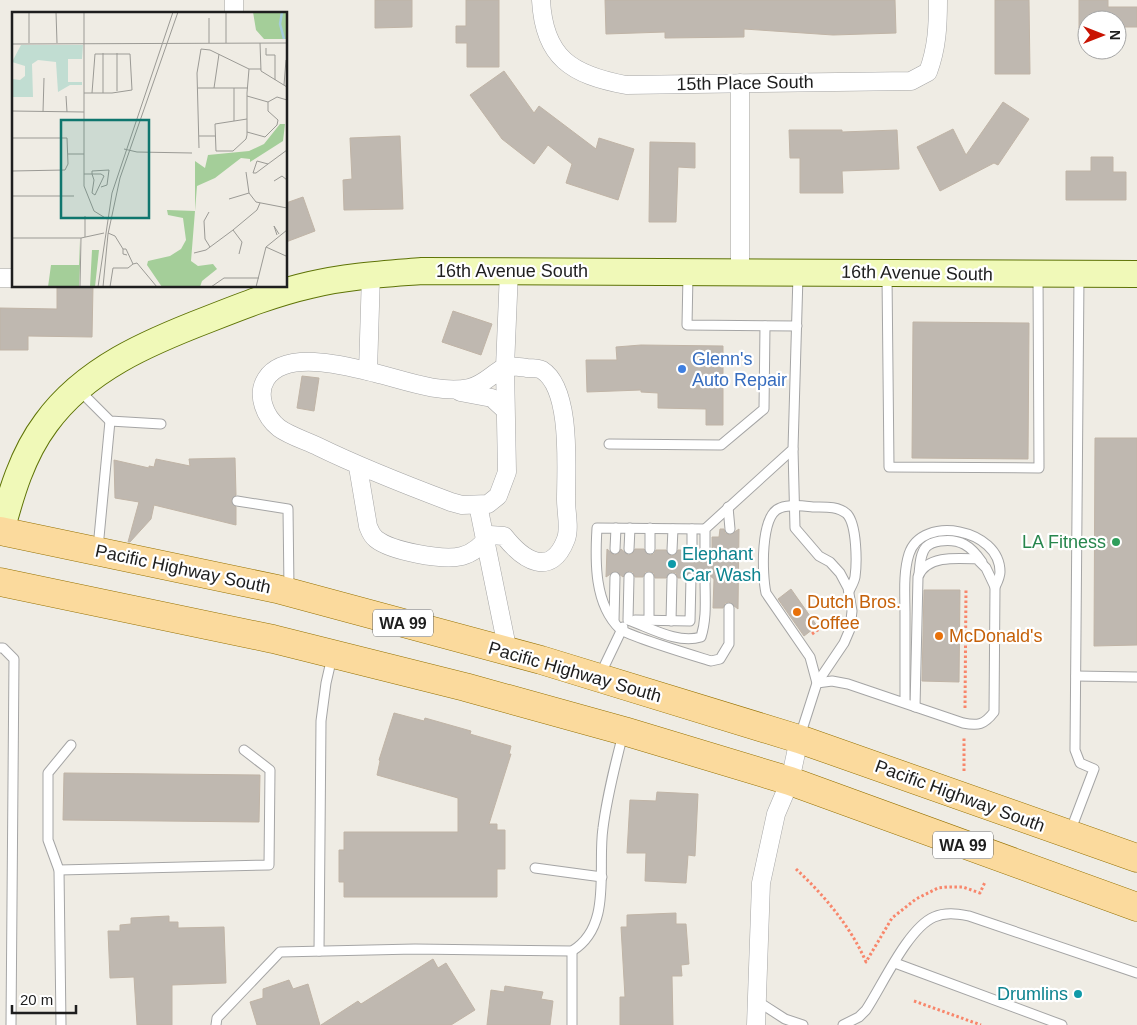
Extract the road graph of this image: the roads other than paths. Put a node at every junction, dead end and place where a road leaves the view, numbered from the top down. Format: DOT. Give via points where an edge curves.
graph roads {
  1 [pos="541,0"];
  2 [pos="938,0"];
  3 [pos="740,83"];
  4 [pos="509,271"];
  5 [pos="688,271"];
  6 [pos="740,271"];
  7 [pos="798,272"];
  8 [pos="370,274"];
  9 [pos="886,274"];
  10 [pos="1038,274"];
  11 [pos="1079,274"];
  12 [pos="1137,274"];
  13 [pos="765,326"];
  14 [pos="797,326"];
  15 [pos="505,367"];
  16 [pos="368,371"];
  17 [pos="77,388"];
  18 [pos="443,389"];
  19 [pos="505,410"];
  20 [pos="110,422"];
  21 [pos="161,424"];
  22 [pos="609,444"];
  23 [pos="793,449"];
  24 [pos="358,467"];
  25 [pos="237,501"];
  26 [pos="478,505"];
  27 [pos="794,506"];
  28 [pos="728,507"];
  29 [pos="616,528"];
  30 [pos="630,528"];
  31 [pos="650,528"];
  32 [pos="673,529"];
  33 [pos="692,529"];
  34 [pos="705,529"];
  35 [pos="730,529"];
  36 [pos="0,531"];
  37 [pos="485,541"];
  38 [pos="615,549"];
  39 [pos="629,549"];
  40 [pos="650,550"];
  41 [pos="672,550"];
  42 [pos="692,550"];
  43 [pos="705,550"];
  44 [pos="98,551"];
  45 [pos="984,564"];
  46 [pos="615,577"];
  47 [pos="628,577"];
  48 [pos="918,577"];
  49 [pos="650,578"];
  50 [pos="672,578"];
  51 [pos="691,578"];
  52 [pos="705,578"];
  53 [pos="0,582"];
  54 [pos="995,587"];
  55 [pos="849,591"];
  56 [pos="289,592"];
  57 [pos="730,608"];
  58 [pos="628,620"];
  59 [pos="649,620"];
  60 [pos="614,621"];
  61 [pos="671,621"];
  62 [pos="621,630"];
  63 [pos="0,648"];
  64 [pos="508,652"];
  65 [pos="333,654"];
  66 [pos="1076,676"];
  67 [pos="1137,677"];
  68 [pos="598,678"];
  69 [pos="817,682"];
  70 [pos="905,703"];
  71 [pos="915,707"];
  72 [pos="624,731"];
  73 [pos="800,738"];
  74 [pos="71,745"];
  75 [pos="244,750"];
  76 [pos="790,781"];
  77 [pos="1069,834"];
  78 [pos="1137,858"];
  79 [pos="535,868"];
  80 [pos="59,870"];
  81 [pos="602,877"];
  82 [pos="1137,907"];
  83 [pos="319,951"];
  84 [pos="572,951"];
  85 [pos="895,963"];
  86 [pos="1137,973"];
  87 [pos="756,1000"];
  88 [pos="11,1025"];
  89 [pos="60,1025"];
  90 [pos="216,1025"];
  91 [pos="572,1025"];
  92 [pos="756,1025"];
  93 [pos="803,1025"];
  94 [pos="843,1025"];
  95 [pos="1062,1025"];
  1 -- 3 [label="street, 15th Place South" via="546,33 554,50 564,62 596,79 626,85"];
  2 -- 3 [label="street, 15th Place South" via="934,54 928,72 911,81"];
  3 -- 6 [label="street"];
  4 -- 5 [label="main road, 16th Avenue South"];
  4 -- 8 [label="main road, 16th Avenue South"];
  4 -- 15 [label="street"];
  5 -- 6 [label="main road, 16th Avenue South"];
  5 -- 13 [label="lane" via="687,325"];
  6 -- 7 [label="main road, 16th Avenue South"];
  7 -- 9 [label="main road, 16th Avenue South"];
  7 -- 14 [label="lane"];
  8 -- 16 [label="street"];
  8 -- 17 [label="main road, 16th Avenue South" via="311,285 258,300 165,336 124,357"];
  9 -- 10 [label="main road, 16th Avenue South"];
  9 -- 10 [label="lane" via="889,467 1039,468"];
  10 -- 11 [label="main road, 16th Avenue South"];
  11 -- 12 [label="main road, 16th Avenue South"];
  11 -- 66 [label="lane"];
  13 -- 14 [label="lane"];
  13 -- 22 [label="lane" via="764,409 721,445"];
  14 -- 23 [label="lane"];
  15 -- 18 [label="street" via="483,383 469,388"];
  15 -- 19 [label="street"];
  15 -- 37 [label="street" via="541,369 557,391 565,431 567,537 554,559 542,564 515,550 504,536 490,535"];
  16 -- 18 [label="street"];
  16 -- 24 [label="street" via="309,362 285,364 275,369 262,389 268,415 279,428"];
  17 -- 20 [label="lane"];
  17 -- 36 [label="main road, 16th Avenue South" via="46,423 28,453"];
  18 -- 19 [label="street" via="492,398"];
  19 -- 26 [label="street" via="507,472 504,487 488,504"];
  20 -- 21 [label="lane"];
  20 -- 44 [label="lane"];
  23 -- 27 [label="lane"];
  23 -- 28 [label="lane"];
  24 -- 26 [label="street" via="451,502"];
  24 -- 37 [label="street" via="370,534 377,540 393,547 452,557 472,552"];
  25 -- 56 [label="lane" via="288,509"];
  26 -- 37 [label="street"];
  27 -- 55 [label="lane" via="795,528 819,556 840,573"];
  27 -- 55 [label="lane" via="836,508 847,514 854,530 855,546 855,579"];
  27 -- 69 [label="lane" via="781,507 768,518 764,583 766,593 810,657"];
  28 -- 34 [label="lane"];
  28 -- 35 [label="lane"];
  29 -- 30 [label="lane"];
  29 -- 38 [label="lane"];
  29 -- 60 [label="lane" via="597,528 596,547 600,596 604,609"];
  30 -- 31 [label="lane"];
  30 -- 39 [label="lane"];
  31 -- 32 [label="lane"];
  31 -- 40 [label="lane"];
  32 -- 33 [label="lane"];
  32 -- 41 [label="lane"];
  33 -- 34 [label="lane"];
  33 -- 42 [label="lane"];
  34 -- 43 [label="lane"];
  36 -- 44 [label="main road, Pacific Highway South / WA 99"];
  37 -- 64 [label="street"];
  44 -- 56 [label="main road, Pacific Highway South / WA 99"];
  45 -- 48 [label="lane" via="977,559 946,560 927,565"];
  45 -- 48 [label="lane" via="975,551 957,540 933,542 921,556"];
  45 -- 54 [label="lane"];
  46 -- 60 [label="lane"];
  47 -- 58 [label="lane"];
  48 -- 71 [label="lane"];
  49 -- 59 [label="lane"];
  50 -- 61 [label="lane"];
  51 -- 61 [label="lane" via="690,621"];
  52 -- 58 [label="lane" via="706,613 701,637 681,639"];
  53 -- 65 [label="main road, WA 99" via="259,635"];
  54 -- 70 [label="lane" via="1001,573 997,561 986,542 977,536 938,532 926,534 915,543 905,578"];
  54 -- 71 [label="lane" via="994,712 986,722 976,726"];
  55 -- 69 [label="lane" via="850,629"];
  56 -- 64 [label="main road, Pacific Highway South / WA 99"];
  57 -- 62 [label="lane" via="729,644 720,659 711,660"];
  58 -- 59 [label="lane"];
  58 -- 62 [label="lane"];
  59 -- 61 [label="lane"];
  60 -- 62 [label="lane"];
  62 -- 68 [label="lane"];
  63 -- 88 [label="lane" via="14,659"];
  64 -- 68 [label="main road, Pacific Highway South / WA 99"];
  65 -- 72 [label="main road, WA 99"];
  65 -- 83 [label="lane" via="321,721"];
  66 -- 67 [label="lane"];
  66 -- 77 [label="lane" via="1075,750 1080,763 1094,769"];
  68 -- 73 [label="main road, Pacific Highway South / WA 99"];
  69 -- 70 [label="lane" via="848,684"];
  69 -- 73 [label="lane"];
  70 -- 71 [label="lane"];
  72 -- 76 [label="main road, WA 99"];
  72 -- 81 [label="lane" via="602,830"];
  73 -- 76 [label="street"];
  73 -- 77 [label="main road, Pacific Highway South / WA 99"];
  74 -- 80 [label="lane" via="48,773 48,840"];
  75 -- 80 [label="lane" via="270,770 269,865"];
  76 -- 82 [label="main road, WA 99"];
  76 -- 87 [label="street" via="776,814 761,883"];
  77 -- 78 [label="main road, Pacific Highway South / WA 99"];
  79 -- 81 [label="lane"];
  80 -- 89 [label="lane"];
  81 -- 84 [label="lane" via="590,936"];
  83 -- 84 [label="lane"];
  83 -- 90 [label="lane" via="280,952 217,1018"];
  84 -- 91 [label="lane"];
  85 -- 86 [label="lane" via="918,928 933,917 954,913"];
  85 -- 94 [label="lane" via="866,1010 859,1018"];
  85 -- 95 [label="lane"];
  87 -- 92 [label="street"];
  87 -- 93 [label="lane" via="785,1019"];
}
